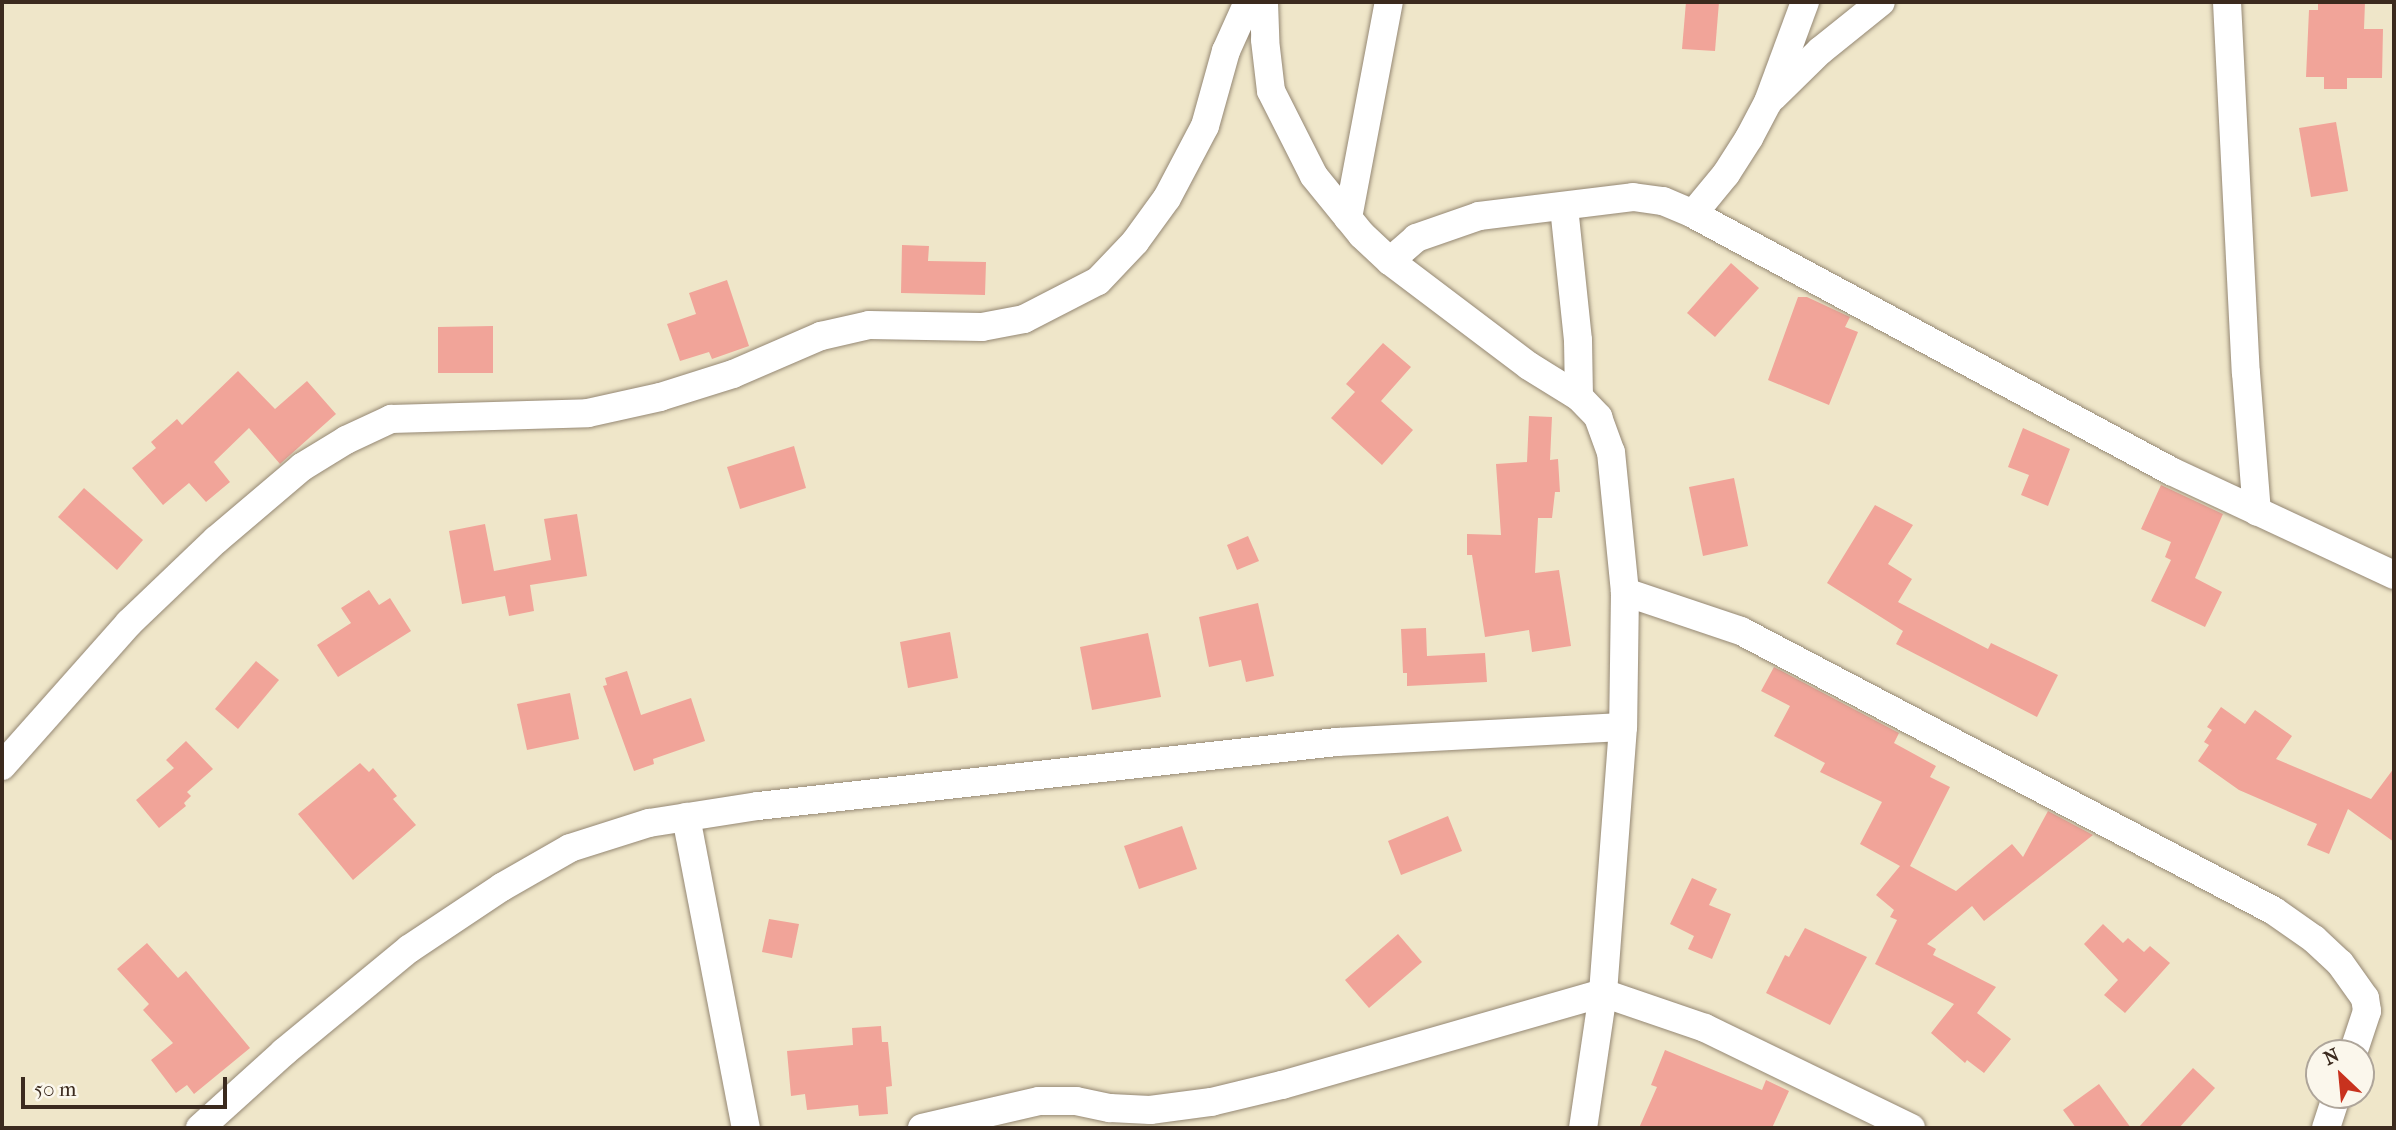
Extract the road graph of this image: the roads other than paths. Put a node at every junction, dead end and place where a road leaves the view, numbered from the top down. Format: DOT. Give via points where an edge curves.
graph roads {
  1 [pos="1248,2"];
  2 [pos="1264,2"];
  3 [pos="1388,2"];
  4 [pos="1805,2"];
  5 [pos="1881,2"];
  6 [pos="2227,2"];
  7 [pos="1768,102"];
  8 [pos="1564,207"];
  9 [pos="1693,214"];
  10 [pos="1348,218"];
  11 [pos="1390,261"];
  12 [pos="1579,397"];
  13 [pos="2257,512"];
  14 [pos="2394,575"];
  15 [pos="1625,592"];
  16 [pos="1623,727"];
  17 [pos="2,766"];
  18 [pos="686,817"];
  19 [pos="1603,993"];
  20 [pos="2358,1039"];
  21 [pos="2332,1109"];
  22 [pos="200,1128"];
  23 [pos="746,1128"];
  24 [pos="922,1128"];
  25 [pos="1583,1128"];
  26 [pos="1912,1128"];
  27 [pos="2326,1128"];
  1 -- 17 [label="street" via="1226,51 1205,127 1167,198 1135,242 1098,281 1024,319 982,327 869,325 821,336 709,382 587,413 391,419 302,467 216,540 129,623"];
  2 -- 10 [label="street" via="1271,91 1314,177"];
  3 -- 10 [label="street"];
  4 -- 7 [label="street"];
  5 -- 7 [label="street" via="1820,51"];
  6 -- 13 [label="street"];
  7 -- 9 [label="street" via="1727,174"];
  8 -- 9 [label="street" via="1633,197 1663,201"];
  8 -- 11 [label="street" via="1479,216 1416,238"];
  8 -- 12 [label="street"];
  9 -- 13 [label="street" via="2171,471"];
  10 -- 11 [label="street"];
  11 -- 12 [label="street" via="1529,366"];
  12 -- 15 [label="street" via="1598,417 1611,452"];
  13 -- 14 [label="street"];
  15 -- 16 [label="street"];
  15 -- 20 [label="street" via="1741,631 2274,911 2340,963 2365,998 2367,1011"];
  16 -- 18 [label="street" via="1337,743"];
  16 -- 19 [label="street"];
  18 -- 22 [label="street" via="649,823 570,848 502,887 410,949"];
  18 -- 23 [label="street"];
  19 -- 24 [label="street" via="1212,1102 1150,1110 1039,1101"];
  19 -- 25 [label="street"];
  19 -- 26 [label="street" via="1704,1028"];
  21 -- 27 [label="street"];
}
